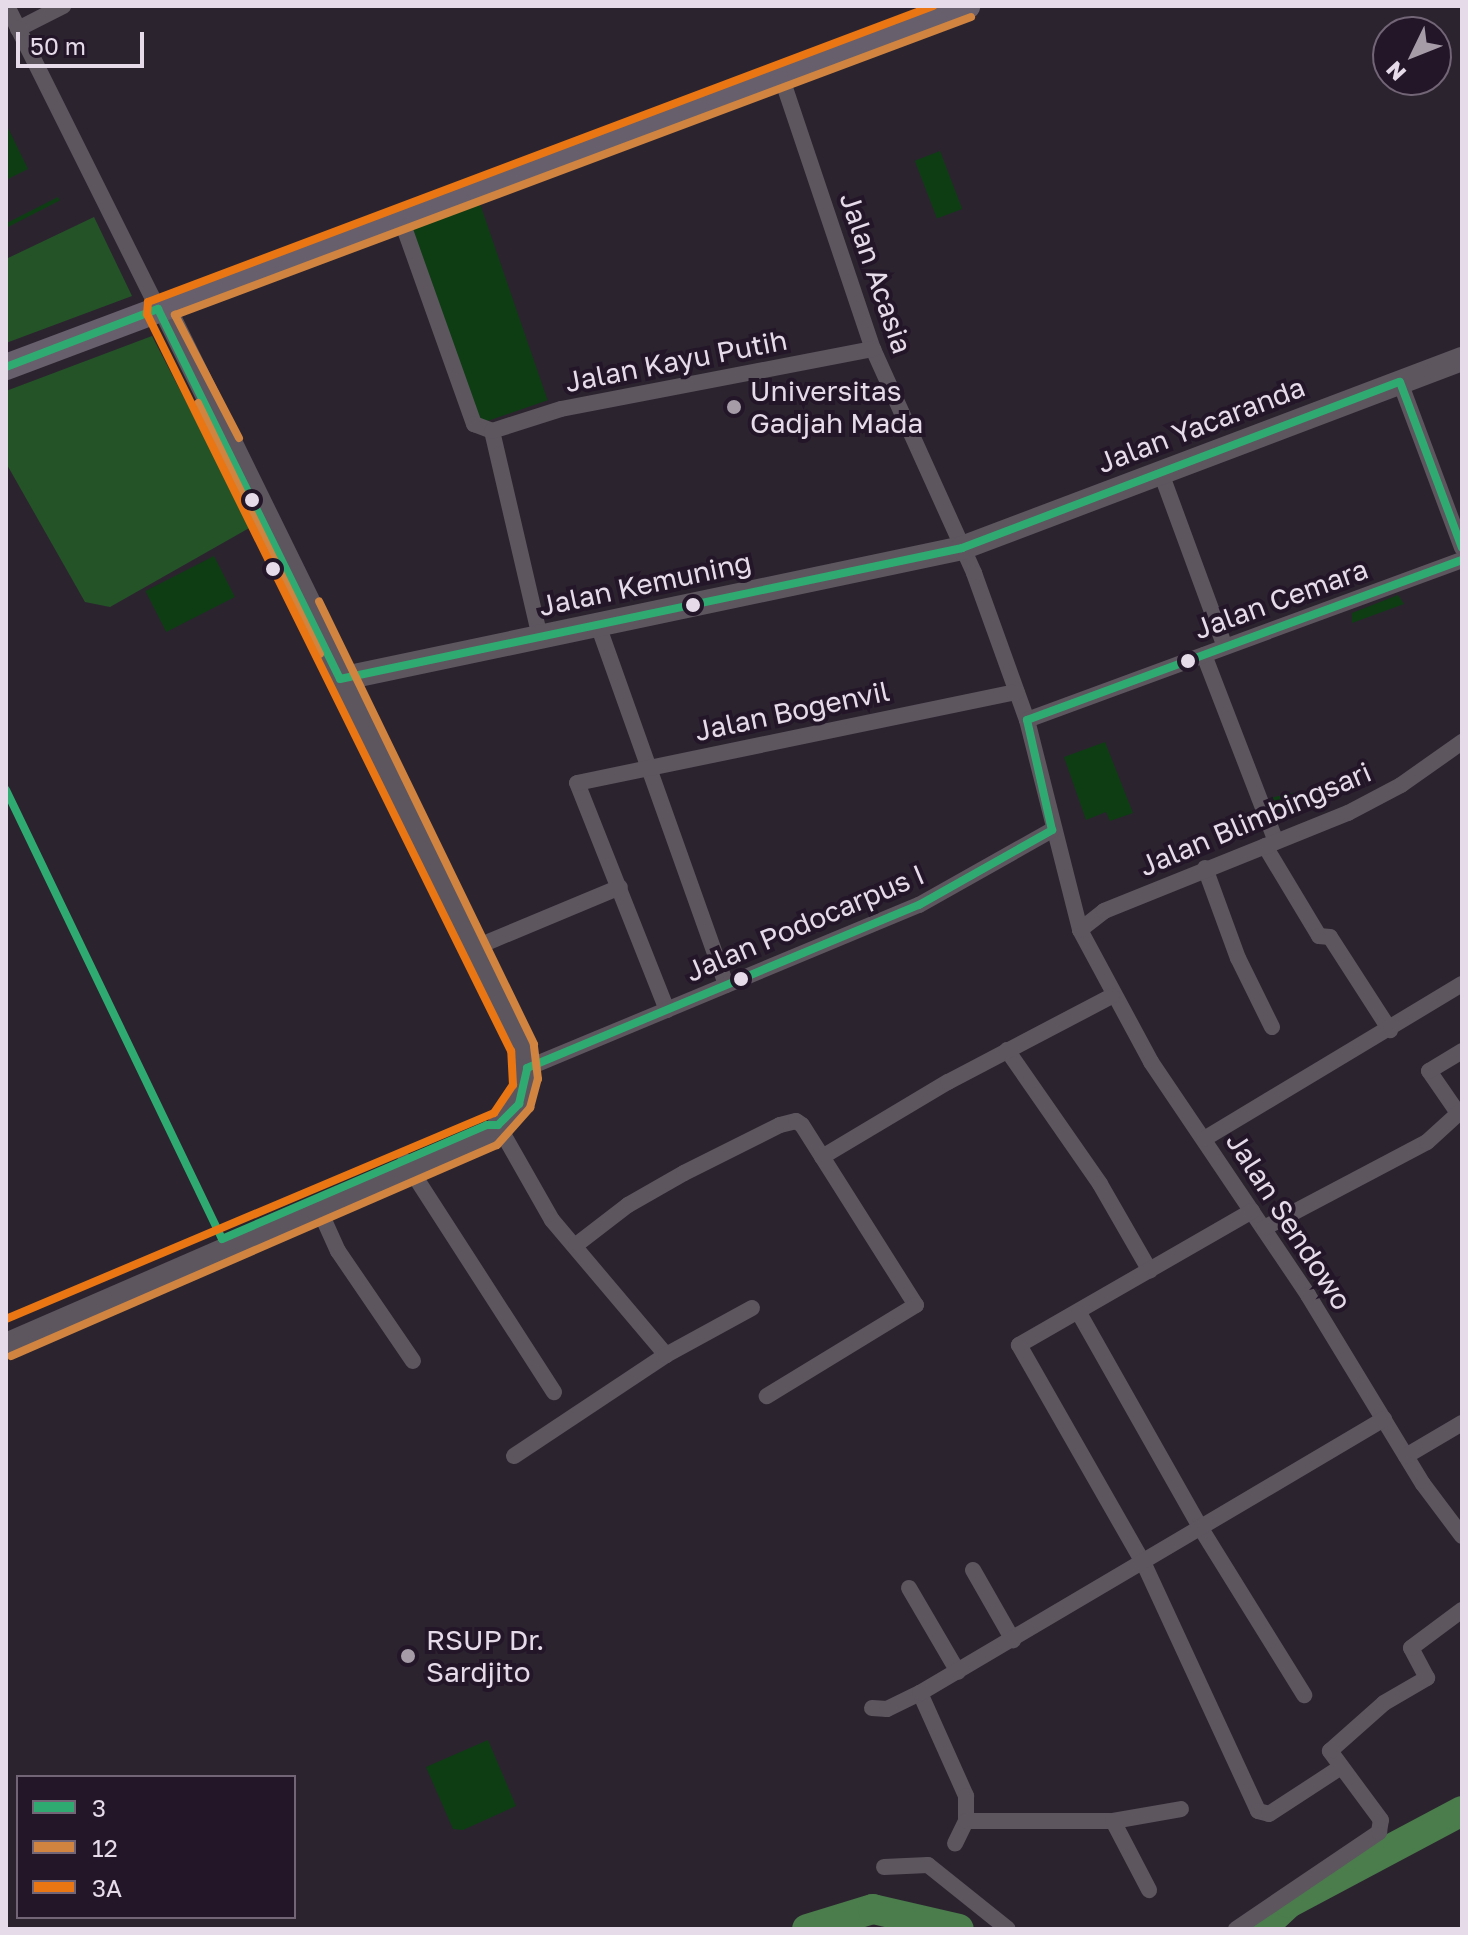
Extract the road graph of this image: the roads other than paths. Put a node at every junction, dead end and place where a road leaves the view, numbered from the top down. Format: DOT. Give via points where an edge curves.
graph roads {
  1 [pos="7,6"];
  2 [pos="14,6"];
  3 [pos="63,6"];
  4 [pos="967,6"];
  5 [pos="21,27"];
  6 [pos="781,76"];
  7 [pos="401,219"];
  8 [pos="161,308"];
  9 [pos="873,349"];
  10 [pos="1462,359"];
  11 [pos="6,367"];
  12 [pos="1400,382"];
  13 [pos="492,431"];
  14 [pos="1161,473"];
  15 [pos="962,548"];
  16 [pos="1462,548"];
  17 [pos="1462,560"];
  18 [pos="598,625"];
  19 [pos="540,637"];
  20 [pos="1225,647"];
  21 [pos="1204,655"];
  22 [pos="343,679"];
  23 [pos="1017,692"];
  24 [pos="1027,720"];
  25 [pos="1462,743"];
  26 [pos="647,767"];
  27 [pos="1052,830"];
  28 [pos="1270,844"];
  29 [pos="1205,868"];
  30 [pos="620,887"];
  31 [pos="1074,890"];
  32 [pos="1104,911"];
  33 [pos="1080,930"];
  34 [pos="474,948"];
  35 [pos="1462,984"];
  36 [pos="726,985"];
  37 [pos="1112,996"];
  38 [pos="667,1010"];
  39 [pos="1272,1027"];
  40 [pos="1390,1030"];
  41 [pos="1007,1050"];
  42 [pos="1462,1051"];
  43 [pos="527,1068"];
  44 [pos="1460,1111"];
  45 [pos="498,1125"];
  46 [pos="1204,1139"];
  47 [pos="822,1157"];
  48 [pos="407,1165"];
  49 [pos="369,1181"];
  50 [pos="319,1209"];
  51 [pos="1252,1211"];
  52 [pos="1264,1228"];
  53 [pos="224,1244"];
  54 [pos="576,1245"];
  55 [pos="1150,1271"];
  56 [pos="136,1282"];
  57 [pos="752,1308"];
  58 [pos="1079,1313"];
  59 [pos="6,1332"];
  60 [pos="6,1345"];
  61 [pos="666,1355"];
  62 [pos="413,1361"];
  63 [pos="554,1392"];
  64 [pos="767,1396"];
  65 [pos="1384,1419"];
  66 [pos="1462,1423"];
  67 [pos="514,1456"];
  68 [pos="1406,1456"];
  69 [pos="1200,1527"];
  70 [pos="1462,1536"];
  71 [pos="1144,1564"];
  72 [pos="973,1570"];
  73 [pos="909,1588"];
  74 [pos="1462,1610"];
  75 [pos="1013,1640"];
  76 [pos="958,1672"];
  77 [pos="920,1693"];
  78 [pos="1304,1695"];
  79 [pos="872,1708"];
  80 [pos="1341,1767"];
  81 [pos="1181,1809"];
  82 [pos="966,1821"];
  83 [pos="1113,1821"];
  84 [pos="955,1844"];
  85 [pos="884,1867"];
  86 [pos="1149,1890"];
  87 [pos="1008,1929"];
  88 [pos="1236,1929"];
  1 -- 5 [label="street"];
  2 -- 5 [label="street"];
  3 -- 5 [label="street"];
  4 -- 6 [label="main road"];
  5 -- 8 [label="street" via="100,195"];
  6 -- 7 [label="main road"];
  6 -- 9 [label="street, Jalan Acasia"];
  7 -- 8 [label="main road"];
  7 -- 13 [label="street" via="474,424"];
  8 -- 11 [label="main road"];
  8 -- 22 [label="street"];
  9 -- 13 [label="street, Jalan Kayu Putih" via="561,409"];
  9 -- 15 [label="street, Jalan Acasia"];
  10 -- 12 [label="street, Jalan Yacaranda"];
  12 -- 14 [label="street, Jalan Yacaranda"];
  12 -- 16 [label="street"];
  13 -- 19 [label="street"];
  14 -- 15 [label="street, Jalan Yacaranda"];
  14 -- 20 [label="street"];
  15 -- 18 [label="street, Jalan Kemuning"];
  15 -- 23 [label="street, Jalan Acasia"];
  17 -- 20 [label="street, Jalan Cemara"];
  18 -- 19 [label="street, Jalan Kemuning"];
  18 -- 26 [label="street"];
  19 -- 22 [label="street, Jalan Kemuning"];
  20 -- 21 [label="street, Jalan Cemara"];
  21 -- 24 [label="street, Jalan Cemara"];
  21 -- 28 [label="street"];
  22 -- 34 [label="street"];
  23 -- 24 [label="street, Jalan Acasia"];
  23 -- 26 [label="street, Jalan Bogenvil"];
  24 -- 27 [label="street, Jalan Acasia"];
  25 -- 28 [label="street, Jalan Blimbingsari" via="1385,794"];
  26 -- 30 [label="street, Jalan Bogenvil" via="577,783"];
  26 -- 36 [label="street"];
  27 -- 31 [label="street, Jalan Acasia"];
  27 -- 36 [label="street, Jalan Podocarpus I" via="919,905"];
  28 -- 29 [label="street, Jalan Blimbingsari"];
  28 -- 40 [label="street" via="1319,936 1330,937"];
  29 -- 32 [label="street, Jalan Blimbingsari"];
  29 -- 39 [label="street" via="1238,958"];
  30 -- 34 [label="street"];
  30 -- 38 [label="street"];
  31 -- 32 [label="street" via="1085,904"];
  31 -- 33 [label="street, Jalan Acasia"];
  32 -- 33 [label="street, Jalan Blimbingsari"];
  33 -- 37 [label="street, Jalan Sendowo"];
  34 -- 43 [label="street" via="523,1048"];
  35 -- 40 [label="street"];
  36 -- 38 [label="street, Jalan Podocarpus I"];
  37 -- 41 [label="street"];
  37 -- 46 [label="street, Jalan Sendowo"];
  38 -- 43 [label="street, Jalan Podocarpus I"];
  40 -- 46 [label="street"];
  41 -- 47 [label="street"];
  41 -- 55 [label="street" via="1100,1184"];
  42 -- 44 [label="street" via="1429,1071"];
  43 -- 45 [label="street" via="519,1104"];
  44 -- 52 [label="street" via="1427,1142"];
  45 -- 48 [label="street" via="492,1134"];
  45 -- 54 [label="street" via="552,1220"];
  46 -- 51 [label="street, Jalan Sendowo"];
  47 -- 54 [label="street" via="802,1125 788,1122 628,1205"];
  47 -- 64 [label="street" via="916,1305"];
  48 -- 49 [label="street"];
  48 -- 63 [label="street"];
  49 -- 50 [label="street"];
  49 -- 53 [label="street"];
  50 -- 53 [label="street"];
  50 -- 62 [label="street" via="338,1251"];
  51 -- 52 [label="street, Jalan Sendowo"];
  51 -- 55 [label="street"];
  52 -- 65 [label="street, Jalan Sendowo"];
  53 -- 56 [label="street"];
  54 -- 61 [label="street"];
  55 -- 58 [label="street"];
  56 -- 59 [label="street"];
  56 -- 60 [label="street"];
  57 -- 61 [label="street"];
  58 -- 69 [label="street"];
  58 -- 71 [label="street" via="1019,1345"];
  61 -- 67 [label="street"];
  65 -- 68 [label="street, Jalan Sendowo"];
  65 -- 69 [label="street"];
  66 -- 68 [label="street"];
  68 -- 70 [label="street, Jalan Sendowo"];
  69 -- 71 [label="street"];
  69 -- 78 [label="street"];
  71 -- 75 [label="street"];
  71 -- 80 [label="street" via="1258,1811 1269,1814"];
  72 -- 75 [label="street"];
  73 -- 76 [label="street"];
  74 -- 80 [label="street" via="1411,1648 1427,1678 1384,1703 1330,1751"];
  75 -- 76 [label="street"];
  76 -- 77 [label="street"];
  77 -- 79 [label="street" via="887,1709"];
  77 -- 82 [label="street" via="966,1796"];
  80 -- 88 [label="street" via="1381,1820 1379,1832"];
  81 -- 83 [label="street"];
  82 -- 83 [label="street"];
  82 -- 84 [label="street"];
  83 -- 86 [label="street"];
  85 -- 87 [label="street" via="928,1865"];
}
